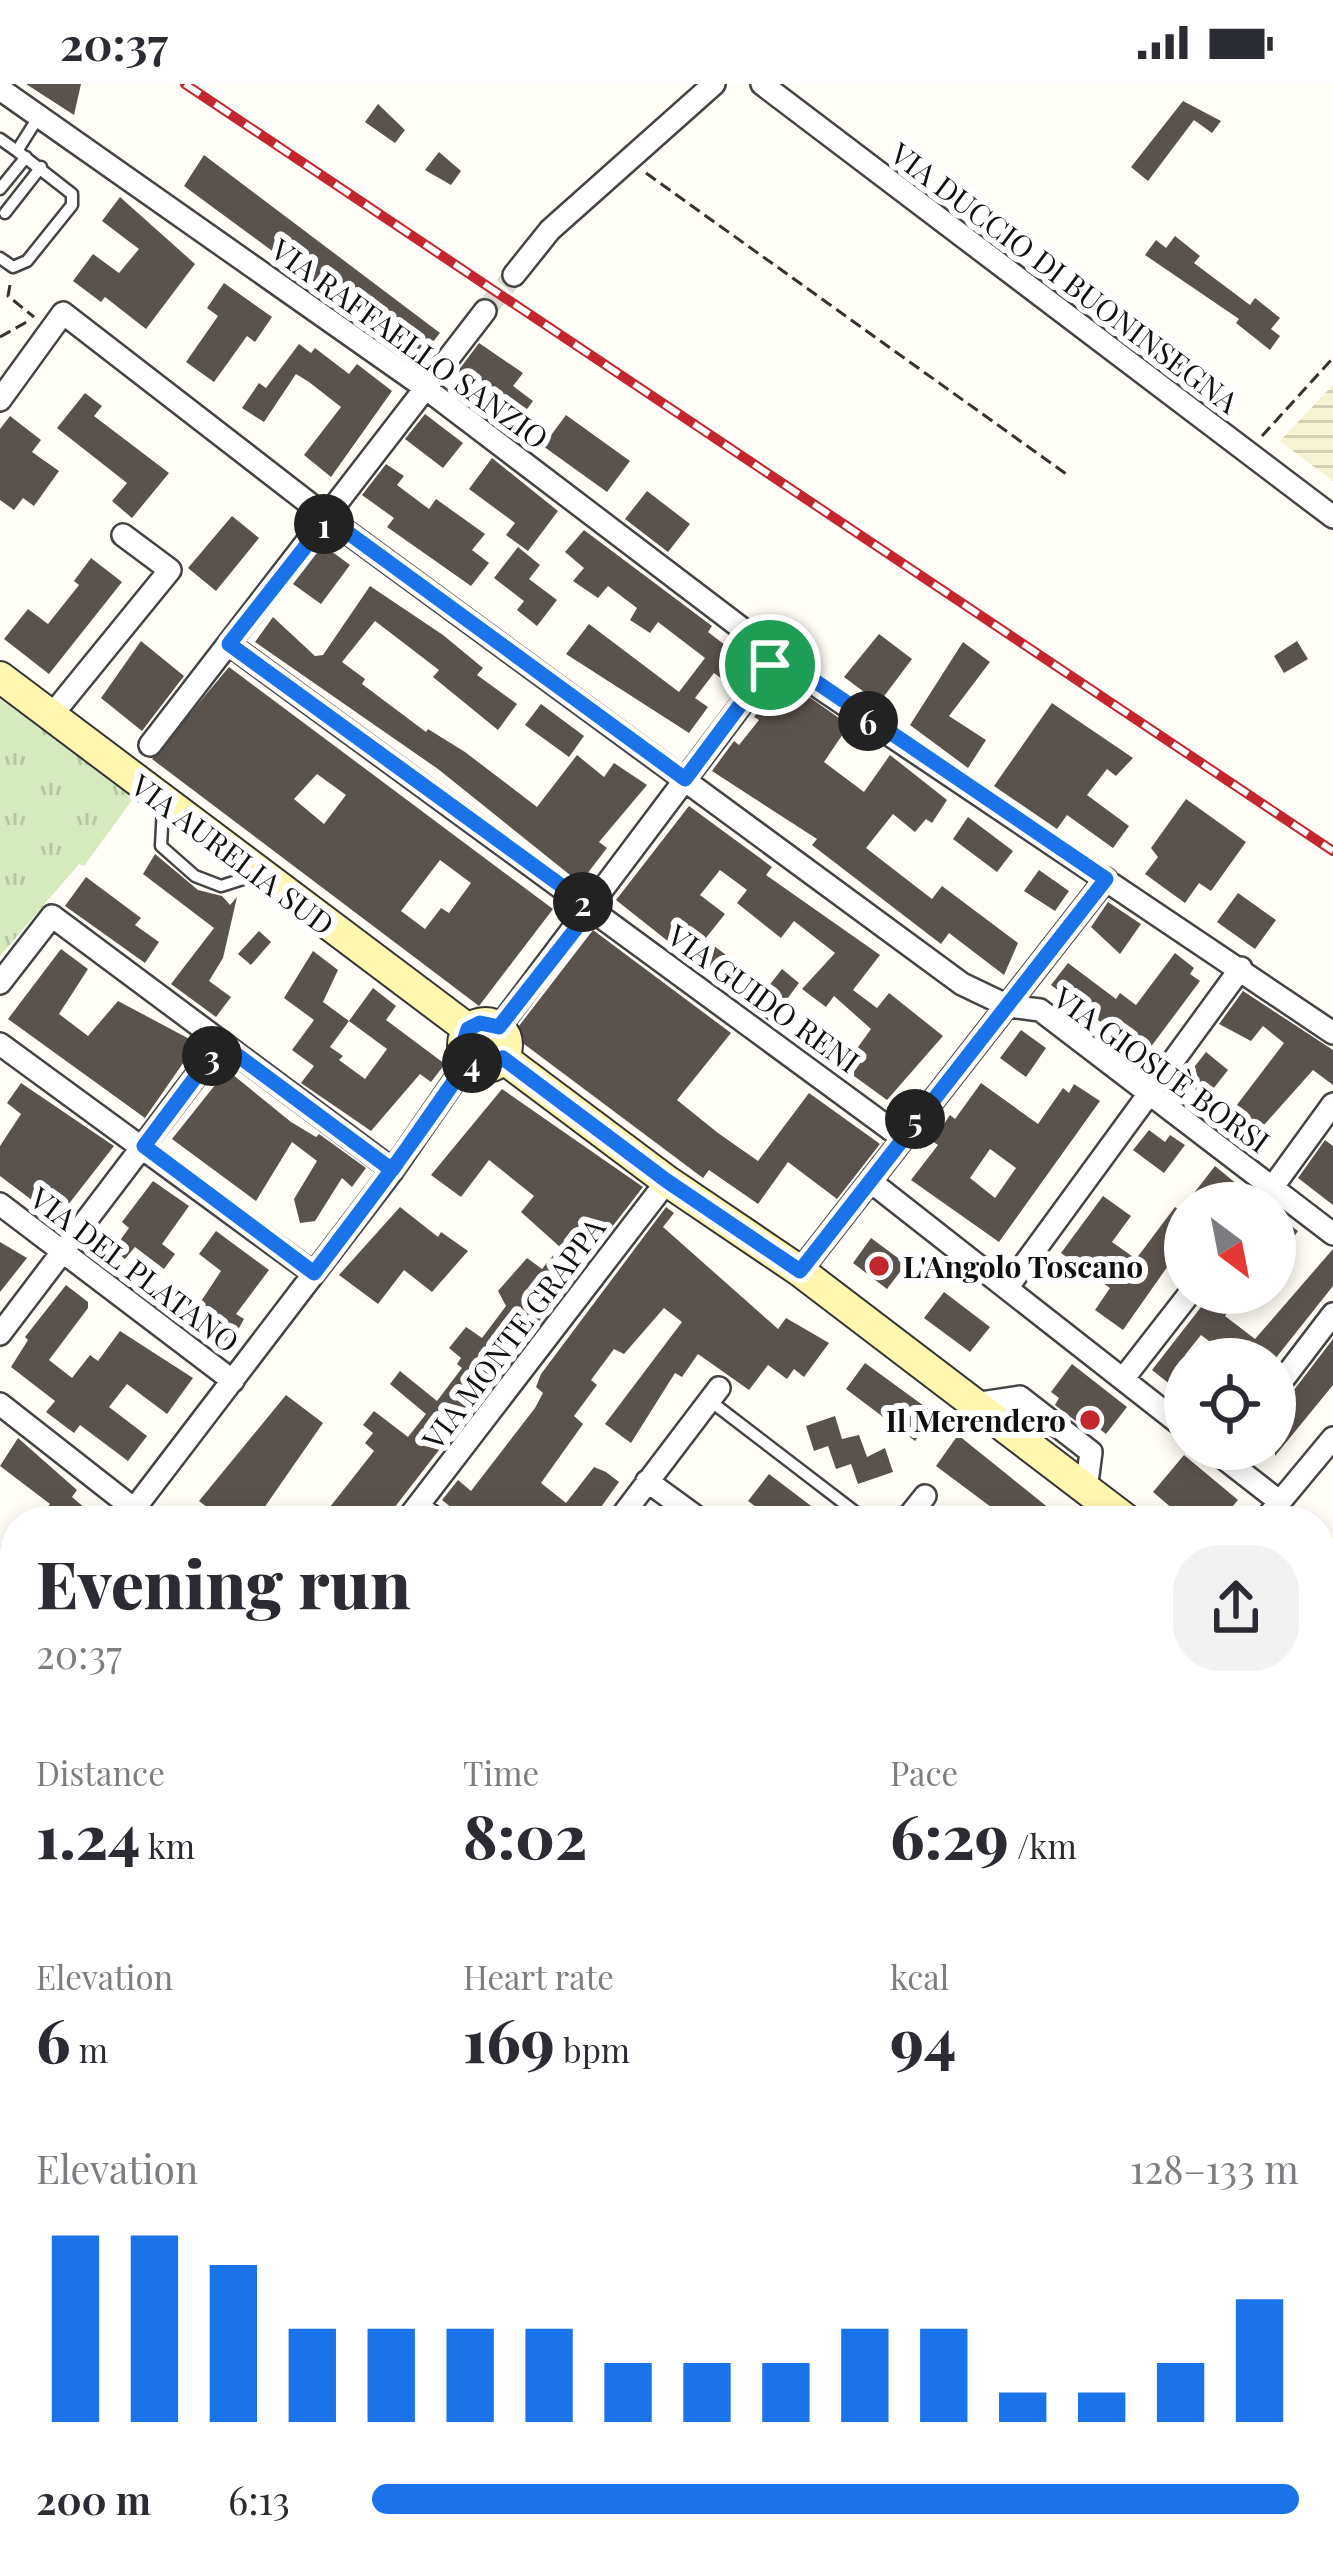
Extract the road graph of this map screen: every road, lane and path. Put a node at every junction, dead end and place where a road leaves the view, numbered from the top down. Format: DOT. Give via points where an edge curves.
graph roads {
  1 [pos="714,84"];
  2 [pos="762,84"];
  3 [pos="0,89"];
  4 [pos="39,116"];
  5 [pos="0,140"];
  6 [pos="22,154"];
  7 [pos="628,160"];
  8 [pos="41,167"];
  9 [pos="0,189"];
  10 [pos="5,213"];
  11 [pos="0,258"];
  12 [pos="14,267"];
  13 [pos="514,274"];
  14 [pos="485,311"];
  15 [pos="0,337"];
  16 [pos="1333,358"];
  17 [pos="424,387"];
  18 [pos="0,400"];
  19 [pos="1246,453"];
  20 [pos="1070,476"];
  21 [pos="1333,517"];
  22 [pos="328,518"];
  23 [pos="123,535"];
  24 [pos="229,644"];
  25 [pos="778,656"];
  26 [pos="0,677"];
  27 [pos="51,716"];
  28 [pos="150,746"];
  29 [pos="685,779"];
  30 [pos="1106,879"];
  31 [pos="592,908"];
  32 [pos="1241,968"];
  33 [pos="0,983"];
  34 [pos="1008,1006"];
  35 [pos="483,1028"];
  36 [pos="1333,1033"];
  37 [pos="221,1043"];
  38 [pos="0,1044"];
  39 [pos="503,1058"];
  40 [pos="468,1061"];
  41 [pos="1153,1094"];
  42 [pos="1333,1104"];
  43 [pos="901,1136"];
  44 [pos="144,1146"];
  45 [pos="392,1170"];
  46 [pos="870,1180"];
  47 [pos="667,1181"];
  48 [pos="1251,1182"];
  49 [pos="1277,1182"];
  50 [pos="0,1204"];
  51 [pos="1296,1213"];
  52 [pos="1333,1234"];
  53 [pos="64,1252"];
  54 [pos="800,1271"];
  55 [pos="314,1273"];
  56 [pos="1007,1288"];
  57 [pos="1174,1314"];
  58 [pos="1333,1314"];
  59 [pos="0,1334"];
  60 [pos="1296,1362"];
  61 [pos="1123,1379"];
  62 [pos="233,1382"];
  63 [pos="714,1394"];
  64 [pos="0,1404"];
  65 [pos="1164,1411"];
  66 [pos="1333,1438"];
  67 [pos="1243,1470"];
  68 [pos="647,1481"];
  69 [pos="926,1496"];
  70 [pos="1280,1502"];
  71 [pos="119,1506"];
  72 [pos="137,1506"];
  73 [pos="418,1506"];
  74 [pos="629,1506"];
  75 [pos="681,1506"];
  76 [pos="849,1506"];
  77 [pos="917,1506"];
  78 [pos="1108,1506"];
  79 [pos="1277,1506"];
  1 -- 7 [label="street"];
  2 -- 19 [label="street, VIA DUCCIO DI BUONINSEGNA"];
  3 -- 4 [label="street, VIA RAFFAELLO SANZIO"];
  4 -- 6 [label="lane"];
  4 -- 17 [label="street, VIA RAFFAELLO SANZIO"];
  5 -- 6 [label="lane"];
  6 -- 8 [label="lane"];
  6 -- 9 [label="lane"];
  7 -- 13 [label="street"];
  7 -- 20 [label="path"];
  8 -- 10 [label="lane"];
  8 -- 12 [label="lane" via="73,194 71,205"];
  11 -- 12 [label="lane"];
  12 -- 15 [label="path" via="8,296 36,318"];
  14 -- 17 [label="street"];
  16 -- 19 [label="path"];
  17 -- 22 [label="street"];
  17 -- 25 [label="street, VIA RAFFAELLO SANZIO"];
  18 -- 22 [label="street, VIA GIOSUÈ BORSI" via="62,313"];
  19 -- 21 [label="street, VIA DUCCIO DI BUONINSEGNA"];
  22 -- 24 [label="street"];
  22 -- 29 [label="street, VIA GIOSUÈ BORSI"];
  23 -- 27 [label="street" via="170,570"];
  24 -- 28 [label="street"];
  24 -- 31 [label="street, VIA GUIDO RENI"];
  25 -- 29 [label="street"];
  25 -- 30 [label="street, VIA RAFFAELLO SANZIO"];
  26 -- 27 [label="street, VIA AURELIA SUD"];
  27 -- 35 [label="street, VIA AURELIA SUD" via="259,874"];
  29 -- 31 [label="street"];
  29 -- 34 [label="street, VIA GIOSUÈ BORSI" via="962,984"];
  30 -- 32 [label="street, VIA RAFFAELLO SANZIO"];
  30 -- 34 [label="street"];
  31 -- 35 [label="street"];
  31 -- 43 [label="street, VIA GUIDO RENI"];
  32 -- 36 [label="street, VIA RAFFAELLO SANZIO"];
  32 -- 41 [label="street"];
  33 -- 37 [label="street" via="52,916"];
  34 -- 41 [label="street, VIA GIOSUÈ BORSI" via="1040,1010"];
  34 -- 43 [label="street"];
  35 -- 39 [label="street" via="507,1039"];
  35 -- 40 [label="street" via="462,1048"];
  37 -- 44 [label="street"];
  37 -- 45 [label="street"];
  38 -- 44 [label="street"];
  39 -- 40 [label="street" via="488,1068"];
  39 -- 47 [label="street"];
  40 -- 45 [label="street"];
  41 -- 48 [label="street, VIA GIOSUÈ BORSI"];
  41 -- 56 [label="street"];
  42 -- 49 [label="street"];
  43 -- 46 [label="street"];
  44 -- 53 [label="street"];
  44 -- 55 [label="street"];
  45 -- 55 [label="street"];
  46 -- 54 [label="street"];
  46 -- 56 [label="street"];
  47 -- 54 [label="street"];
  47 -- 73 [label="street, VIA MONTE GRAPPA"];
  50 -- 53 [label="street, VIA DEL PLATANO"];
  51 -- 52 [label="street, VIA GIOSUÈ BORSI"];
  53 -- 59 [label="street"];
  53 -- 62 [label="street, VIA DEL PLATANO"];
  54 -- 78 [label="street"];
  55 -- 62 [label="street"];
  56 -- 61 [label="street"];
  57 -- 61 [label="street"];
  58 -- 60 [label="street"];
  61 -- 65 [label="street"];
  62 -- 72 [label="street"];
  63 -- 68 [label="street"];
  63 -- 76 [label="lane"];
  64 -- 71 [label="street"];
  66 -- 70 [label="street"];
  67 -- 70 [label="street"];
  68 -- 74 [label="street"];
  68 -- 75 [label="street"];
  69 -- 77 [label="street"];
  70 -- 79 [label="street"];
}
